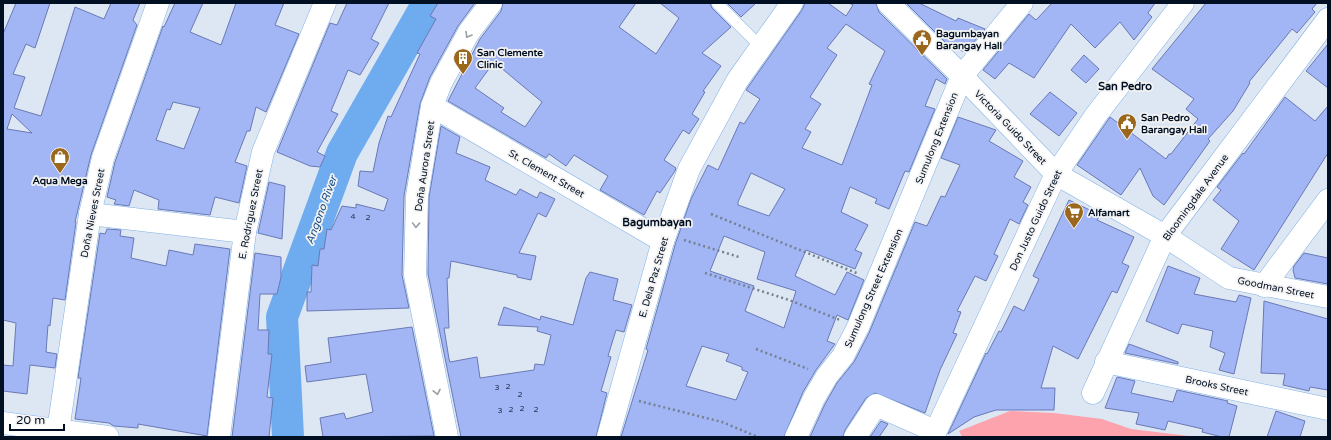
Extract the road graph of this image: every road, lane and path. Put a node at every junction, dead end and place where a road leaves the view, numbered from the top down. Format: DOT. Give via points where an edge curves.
graph roads {
  1 [pos="158,3"];
  2 [pos="324,3"];
  3 [pos="490,3"];
  4 [pos="717,3"];
  5 [pos="792,3"];
  6 [pos="888,3"];
  7 [pos="1022,3"];
  8 [pos="1183,3"];
  9 [pos="1328,19"];
  10 [pos="760,46"];
  11 [pos="962,76"];
  12 [pos="432,106"];
  13 [pos="1056,174"];
  14 [pos="1328,200"];
  15 [pos="90,214"];
  16 [pos="711,214"];
  17 [pos="245,232"];
  18 [pos="1165,236"];
  19 [pos="664,238"];
  20 [pos="738,258"];
  21 [pos="705,273"];
  22 [pos="878,282"];
  23 [pos="1264,286"];
  24 [pos="1328,297"];
  25 [pos="858,327"];
  26 [pos="756,349"];
  27 [pos="1106,362"];
  28 [pos="827,376"];
  29 [pos="1093,393"];
  30 [pos="619,396"];
  31 [pos="1328,409"];
  32 [pos="3,424"];
  33 [pos="58,431"];
  34 [pos="934,434"];
  35 [pos="108,437"];
  36 [pos="219,437"];
  37 [pos="447,437"];
  38 [pos="608,437"];
  39 [pos="758,437"];
  40 [pos="796,437"];
  41 [pos="855,437"];
  1 -- 15 [label="street, Doña Nieves Street" via="103,158"];
  2 -- 17 [label="street, E. Rodriguez Street" via="263,152"];
  3 -- 12 [label="street, Doña Aurora Street, one-way" via="469,32 441,83"];
  4 -- 10 [label="lane"];
  5 -- 10 [label="street, E. Dela Paz Street"];
  6 -- 11 [label="street, Victoria Guido Street"];
  7 -- 11 [label="street, Sumulong Extension"];
  8 -- 13 [label="street, Don Justo Guido Street" via="1096,115"];
  9 -- 18 [label="street, Bloomingdale Avenue"];
  10 -- 19 [label="street, E. Dela Paz Street" via="737,80 689,169"];
  11 -- 13 [label="street, Victoria Guido Street"];
  11 -- 22 [label="street, Sumulong Extension"];
  12 -- 19 [label="street, St. Clement Street"];
  12 -- 37 [label="street, Doña Aurora Street, one-way" via="417,196 415,275"];
  13 -- 18 [label="street, Victoria Guido Street"];
  13 -- 34 [label="street, Don Justo Guido Street"];
  14 -- 23 [label="street"];
  15 -- 17 [label="street"];
  15 -- 33 [label="street, Doña Nieves Street"];
  16 -- 22 [label="path"];
  17 -- 36 [label="street, E. Rodriguez Street"];
  18 -- 23 [label="street, Goodman Street" via="1229,278"];
  18 -- 27 [label="street, Bloomingdale Avenue"];
  19 -- 20 [label="path"];
  19 -- 30 [label="street, E. Dela Paz Street"];
  21 -- 25 [label="path" via="789,300"];
  22 -- 25 [label="street, Sumulong Street Extension"];
  23 -- 24 [label="street, Goodman Street"];
  25 -- 28 [label="street, Sumulong Street Extension" via="843,356"];
  26 -- 28 [label="path"];
  27 -- 29 [label="street, Bloomingdale Avenue"];
  27 -- 31 [label="street, Brooks Street"];
  28 -- 40 [label="street, Sumulong Street Extension"];
  30 -- 38 [label="street, E. Dela Paz Street"];
  30 -- 39 [label="path" via="722,422"];
  32 -- 33 [label="street"];
  33 -- 35 [label="street"];
  34 -- 41 [label="street" via="876,405"];
}
